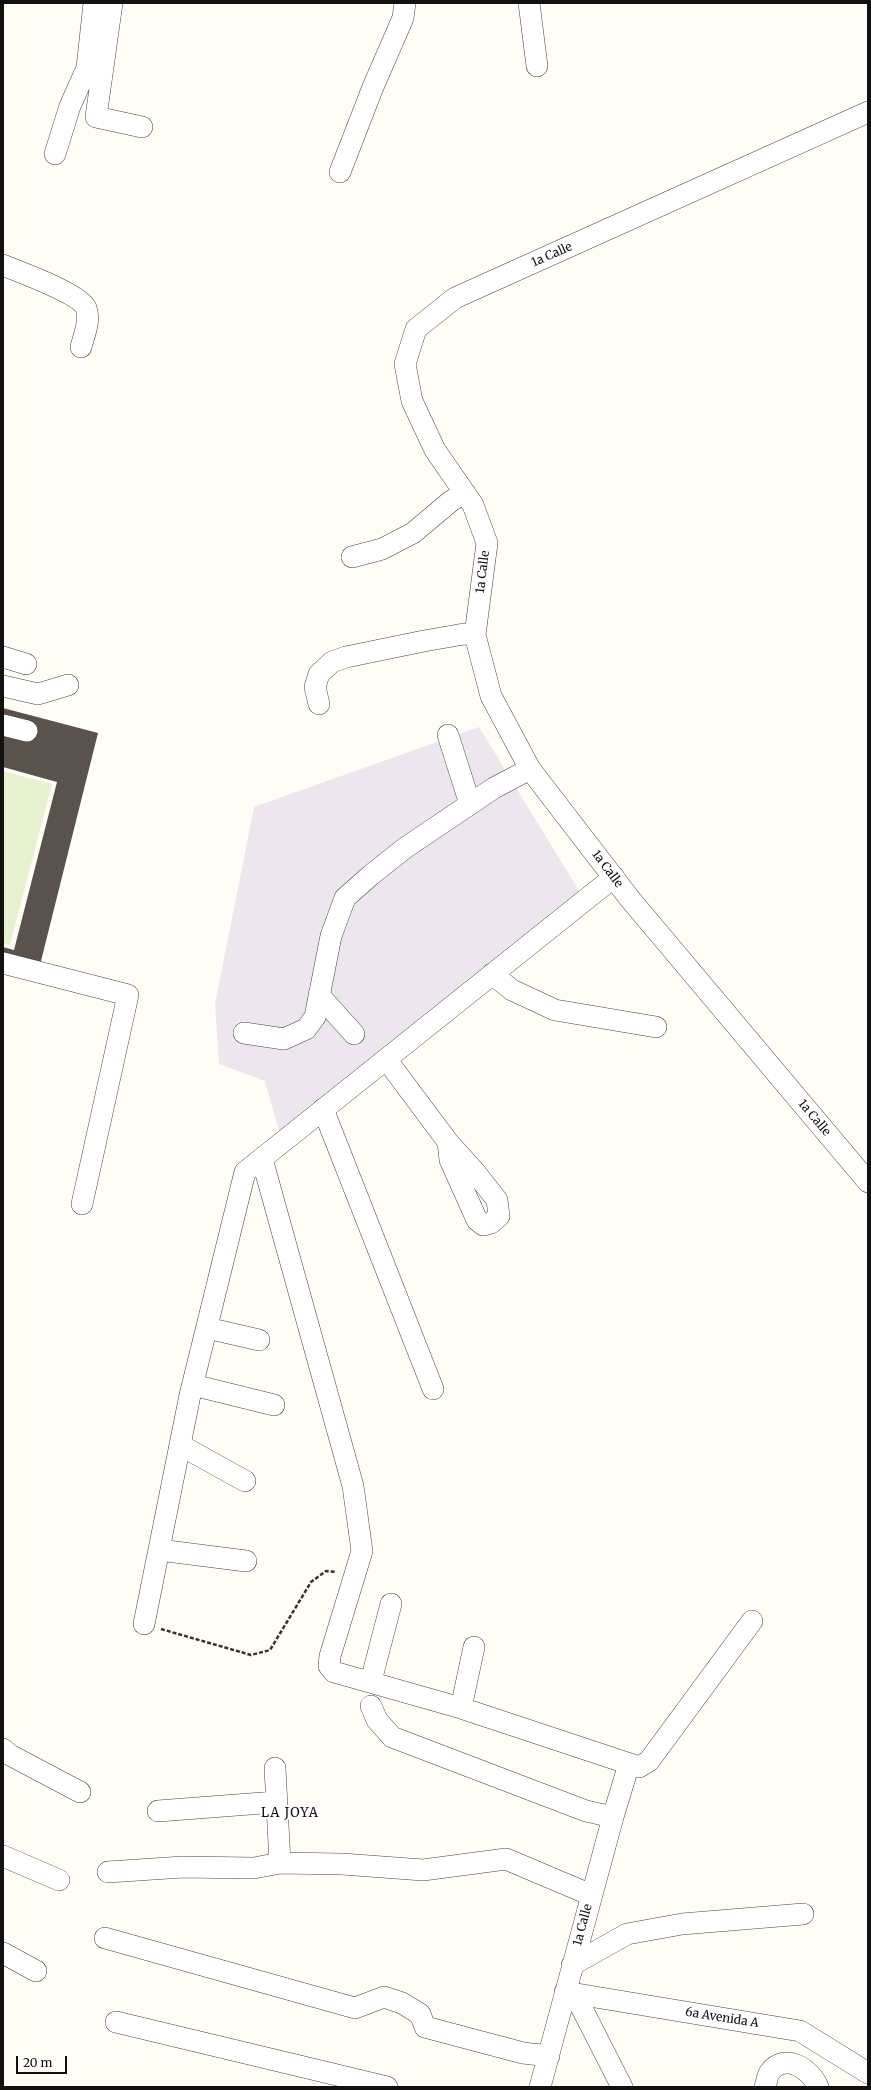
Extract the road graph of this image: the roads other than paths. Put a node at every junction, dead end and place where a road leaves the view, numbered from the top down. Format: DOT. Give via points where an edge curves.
graph roads {
  1 [pos="94,3"];
  2 [pos="112,3"];
  3 [pos="405,3"];
  4 [pos="529,3"];
  5 [pos="537,66"];
  6 [pos="868,112"];
  7 [pos="142,127"];
  8 [pos="56,154"];
  9 [pos="340,172"];
  10 [pos="3,265"];
  11 [pos="80,348"];
  12 [pos="465,493"];
  13 [pos="352,557"];
  14 [pos="475,635"];
  15 [pos="3,657"];
  16 [pos="26,664"];
  17 [pos="68,685"];
  18 [pos="3,686"];
  19 [pos="319,704"];
  20 [pos="3,725"];
  21 [pos="27,731"];
  22 [pos="448,735"];
  23 [pos="530,769"];
  24 [pos="470,804"];
  25 [pos="614,876"];
  26 [pos="3,963"];
  27 [pos="492,974"];
  28 [pos="319,995"];
  29 [pos="656,1027"];
  30 [pos="244,1033"];
  31 [pos="354,1034"];
  32 [pos="386,1059"];
  33 [pos="324,1109"];
  34 [pos="448,1142"];
  35 [pos="262,1159"];
  36 [pos="868,1182"];
  37 [pos="82,1204"];
  38 [pos="207,1328"];
  39 [pos="259,1340"];
  40 [pos="193,1385"];
  41 [pos="433,1389"];
  42 [pos="274,1405"];
  43 [pos="180,1445"];
  44 [pos="245,1481"];
  45 [pos="159,1550"];
  46 [pos="246,1561"];
  47 [pos="391,1604"];
  48 [pos="752,1621"];
  49 [pos="144,1624"];
  50 [pos="474,1647"];
  51 [pos="371,1681"];
  52 [pos="371,1706"];
  53 [pos="461,1708"];
  54 [pos="3,1749"];
  55 [pos="629,1764"];
  56 [pos="274,1768"];
  57 [pos="80,1792"];
  58 [pos="276,1802"];
  59 [pos="158,1811"];
  60 [pos="613,1816"];
  61 [pos="3,1856"];
  62 [pos="280,1863"];
  63 [pos="108,1872"];
  64 [pos="59,1880"];
  65 [pos="591,1895"];
  66 [pos="803,1914"];
  67 [pos="105,1938"];
  68 [pos="3,1954"];
  69 [pos="572,1965"];
  70 [pos="36,1971"];
  71 [pos="570,1993"];
  72 [pos="116,2022"];
  73 [pos="549,2056"];
  74 [pos="868,2073"];
  75 [pos="387,2087"];
  76 [pos="540,2087"];
  77 [pos="622,2087"];
  78 [pos="766,2087"];
  79 [pos="818,2087"];
  1 -- 8 [label="street" via="87,68 70,106"];
  2 -- 7 [label="street" via="96,117"];
  3 -- 9 [label="street" via="403,18"];
  4 -- 5 [label="street"];
  6 -- 12 [label="street, 1a Calle" via="455,298 416,329 405,364 412,401 436,450"];
  10 -- 11 [label="street" via="72,296 85,307 88,320"];
  12 -- 13 [label="street" via="451,501 413,533 382,549"];
  12 -- 14 [label="street, 1a Calle" via="473,505 487,543"];
  14 -- 19 [label="street" via="464,634 424,640 332,662 319,674 315,687"];
  14 -- 23 [label="street, 1a Calle" via="491,696"];
  15 -- 16 [label="street"];
  17 -- 18 [label="street" via="38,694"];
  20 -- 21 [label="street"];
  22 -- 24 [label="street"];
  23 -- 24 [label="street"];
  23 -- 25 [label="street, 1a Calle"];
  24 -- 28 [label="street" via="405,848 345,898 332,936"];
  25 -- 27 [label="street"];
  25 -- 36 [label="street, 1a Calle" via="630,899"];
  26 -- 37 [label="street" via="128,995"];
  27 -- 29 [label="street" via="512,990 555,1010"];
  27 -- 32 [label="street"];
  28 -- 30 [label="street" via="315,1017 306,1029 284,1039"];
  28 -- 31 [label="street"];
  32 -- 33 [label="street"];
  32 -- 34 [label="street"];
  33 -- 35 [label="street"];
  33 -- 41 [label="street"];
  35 -- 38 [label="street" via="245,1172"];
  35 -- 51 [label="street" via="353,1486 362,1551 329,1666 334,1672"];
  38 -- 39 [label="street"];
  38 -- 40 [label="street"];
  40 -- 42 [label="street"];
  40 -- 43 [label="street"];
  43 -- 44 [label="street"];
  43 -- 45 [label="street"];
  45 -- 46 [label="street"];
  45 -- 49 [label="street"];
  47 -- 51 [label="street"];
  48 -- 55 [label="street" via="649,1761 639,1767"];
  50 -- 53 [label="street"];
  51 -- 53 [label="street"];
  52 -- 60 [label="street" via="377,1720 392,1737 586,1811"];
  53 -- 55 [label="street"];
  54 -- 57 [label="street"];
  55 -- 60 [label="street, 1a Calle"];
  56 -- 58 [label="street"];
  58 -- 59 [label="street"];
  58 -- 62 [label="street"];
  60 -- 65 [label="street, 1a Calle"];
  61 -- 64 [label="street"];
  62 -- 63 [label="street" via="254,1868 183,1867"];
  62 -- 65 [label="street" via="342,1864 423,1870 506,1859"];
  65 -- 69 [label="street, 1a Calle"];
  66 -- 69 [label="street" via="682,1924 627,1934"];
  67 -- 73 [label="street" via="355,2008 384,1997 402,2003 420,2014 425,2027 523,2053"];
  68 -- 70 [label="street"];
  69 -- 71 [label="street, 1a Calle"];
  71 -- 73 [label="street, 1a Calle"];
  71 -- 74 [label="street, 6a Avenida A" via="800,2031"];
  71 -- 77 [label="street"];
  72 -- 75 [label="street"];
  73 -- 76 [label="street, 1a Calle"];
  78 -- 79 [label="street" via="769,2072 778,2064 800,2065 809,2072"];
}
